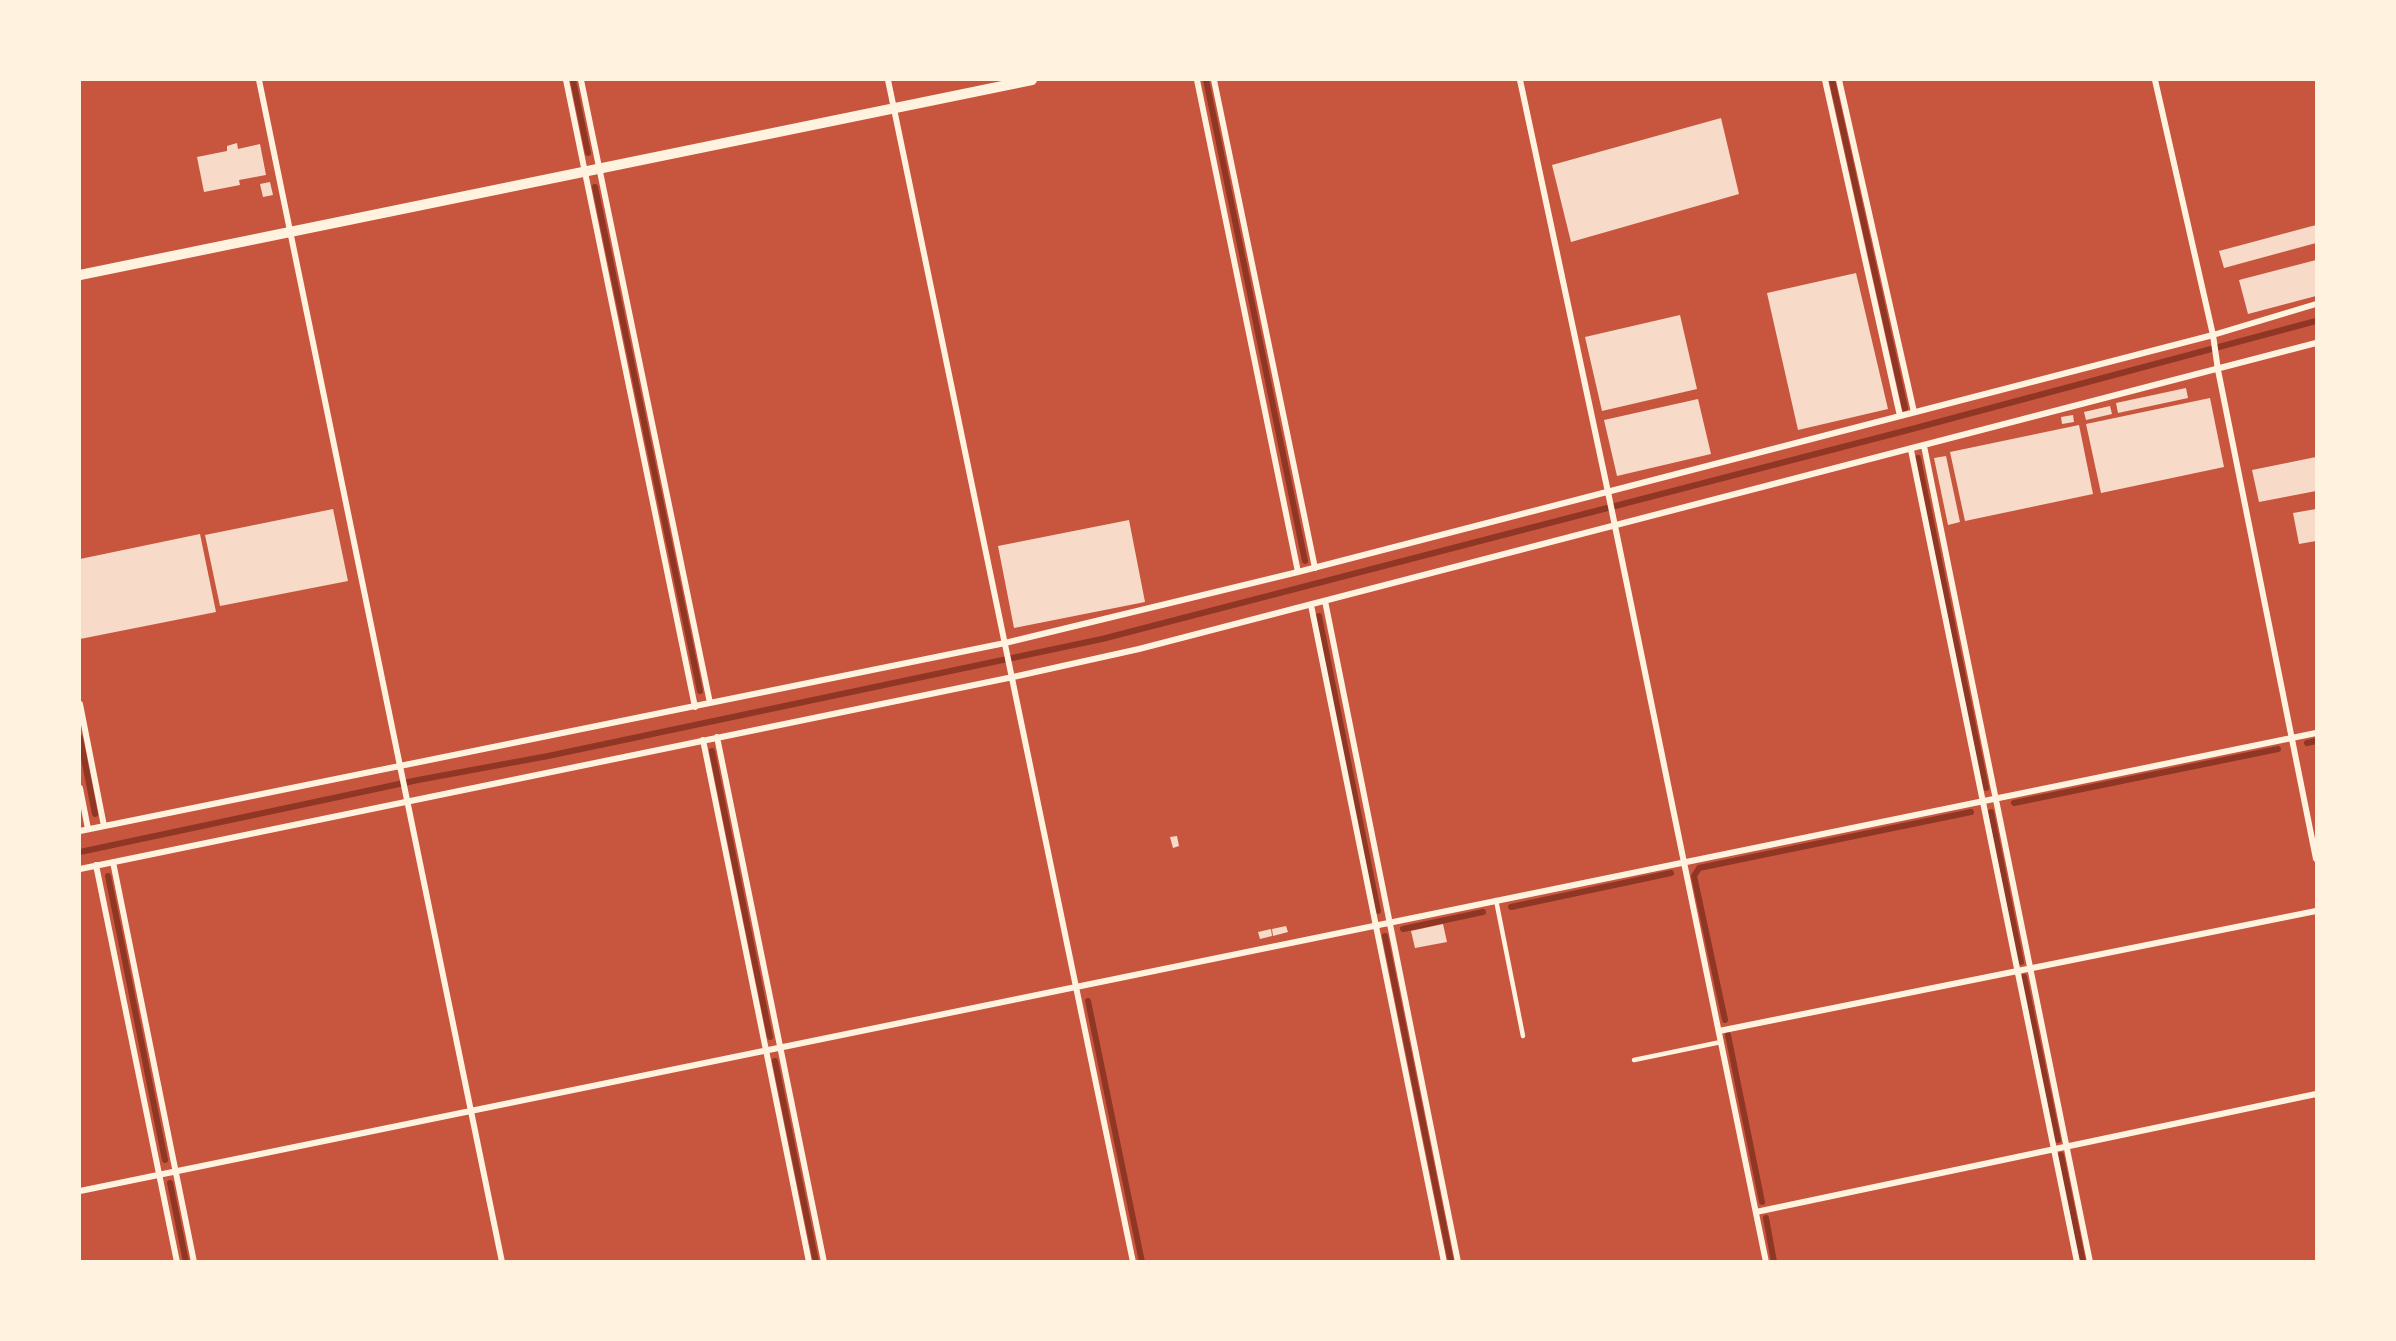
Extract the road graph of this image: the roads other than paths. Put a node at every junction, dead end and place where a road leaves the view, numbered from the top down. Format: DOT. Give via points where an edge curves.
graph roads {
  1 [pos="259,80"];
  2 [pos="566,80"];
  3 [pos="581,80"];
  4 [pos="888,80"];
  5 [pos="1032,80"];
  6 [pos="1197,80"];
  7 [pos="1214,80"];
  8 [pos="1520,80"];
  9 [pos="1825,80"];
  10 [pos="1839,80"];
  11 [pos="2155,80"];
  12 [pos="894,108"];
  13 [pos="600,168"];
  14 [pos="585,171"];
  15 [pos="290,232"];
  16 [pos="80,275"];
  17 [pos="2316,304"];
  18 [pos="2213,337"];
  19 [pos="2316,343"];
  20 [pos="2218,370"];
  21 [pos="1914,412"];
  22 [pos="1900,416"];
  23 [pos="1924,446"];
  24 [pos="1911,450"];
  25 [pos="1609,495"];
  26 [pos="1614,523"];
  27 [pos="1315,568"];
  28 [pos="1298,572"];
  29 [pos="1325,601"];
  30 [pos="1311,605"];
  31 [pos="1006,646"];
  32 [pos="1012,673"];
  33 [pos="80,704"];
  34 [pos="710,704"];
  35 [pos="695,707"];
  36 [pos="2316,733"];
  37 [pos="717,737"];
  38 [pos="2292,738"];
  39 [pos="703,740"];
  40 [pos="401,770"];
  41 [pos="80,788"];
  42 [pos="406,798"];
  43 [pos="1995,798"];
  44 [pos="1983,801"];
  45 [pos="104,826"];
  46 [pos="88,830"];
  47 [pos="80,831"];
  48 [pos="2316,859"];
  49 [pos="1685,861"];
  50 [pos="113,862"];
  51 [pos="96,865"];
  52 [pos="80,869"];
  53 [pos="1496,900"];
  54 [pos="2316,911"];
  55 [pos="1389,922"];
  56 [pos="1376,925"];
  57 [pos="2030,967"];
  58 [pos="2017,970"];
  59 [pos="1077,987"];
  60 [pos="1719,1031"];
  61 [pos="1523,1036"];
  62 [pos="1721,1042"];
  63 [pos="780,1047"];
  64 [pos="766,1050"];
  65 [pos="1634,1060"];
  66 [pos="2316,1094"];
  67 [pos="472,1110"];
  68 [pos="2066,1146"];
  69 [pos="2054,1148"];
  70 [pos="176,1172"];
  71 [pos="159,1175"];
  72 [pos="80,1191"];
  73 [pos="1756,1212"];
  74 [pos="177,1262"];
  75 [pos="194,1262"];
  76 [pos="502,1262"];
  77 [pos="809,1262"];
  78 [pos="824,1262"];
  79 [pos="1133,1262"];
  80 [pos="1444,1262"];
  81 [pos="1458,1262"];
  82 [pos="1766,1262"];
  83 [pos="2077,1262"];
  84 [pos="2090,1262"];
  1 -- 15 [label="street"];
  2 -- 14 [label="street"];
  3 -- 13 [label="street"];
  4 -- 12 [label="street"];
  5 -- 12 [label="street"];
  6 -- 28 [label="street"];
  7 -- 27 [label="street"];
  8 -- 25 [label="street"];
  9 -- 22 [label="street"];
  10 -- 21 [label="street"];
  11 -- 18 [label="street"];
  12 -- 13 [label="street"];
  12 -- 31 [label="street"];
  13 -- 14 [label="street"];
  13 -- 34 [label="street"];
  14 -- 15 [label="street"];
  14 -- 35 [label="street"];
  15 -- 16 [label="street"];
  15 -- 40 [label="street"];
  17 -- 18 [label="street"];
  18 -- 20 [label="street"];
  18 -- 21 [label="street"];
  19 -- 20 [label="street"];
  20 -- 23 [label="street"];
  20 -- 38 [label="street"];
  21 -- 22 [label="street"];
  22 -- 25 [label="street"];
  23 -- 24 [label="street"];
  23 -- 43 [label="street"];
  24 -- 26 [label="street"];
  24 -- 44 [label="street"];
  25 -- 26 [label="street"];
  25 -- 27 [label="street"];
  26 -- 29 [label="street"];
  26 -- 49 [label="street"];
  27 -- 28 [label="street"];
  28 -- 31 [label="street"];
  29 -- 30 [label="street"];
  29 -- 55 [label="street"];
  30 -- 32 [label="street" via="1139,649"];
  30 -- 56 [label="street"];
  31 -- 32 [label="street"];
  31 -- 34 [label="street"];
  32 -- 37 [label="street"];
  32 -- 59 [label="street"];
  33 -- 45 [label="street"];
  34 -- 35 [label="street"];
  35 -- 40 [label="street"];
  36 -- 38 [label="street"];
  37 -- 39 [label="street"];
  37 -- 63 [label="street"];
  38 -- 43 [label="street"];
  38 -- 48 [label="street"];
  39 -- 42 [label="street"];
  39 -- 64 [label="street"];
  40 -- 42 [label="street"];
  40 -- 45 [label="street"];
  41 -- 46 [label="street"];
  42 -- 50 [label="street"];
  42 -- 67 [label="street"];
  43 -- 44 [label="street"];
  43 -- 57 [label="street"];
  44 -- 49 [label="street"];
  44 -- 58 [label="street"];
  45 -- 46 [label="street"];
  46 -- 47 [label="street"];
  49 -- 53 [label="street"];
  49 -- 60 [label="street"];
  50 -- 51 [label="street"];
  50 -- 70 [label="street"];
  51 -- 52 [label="street"];
  51 -- 71 [label="street"];
  53 -- 55 [label="street"];
  53 -- 61 [label="lane"];
  54 -- 57 [label="street"];
  55 -- 56 [label="street"];
  55 -- 81 [label="street"];
  56 -- 59 [label="street"];
  56 -- 80 [label="street"];
  57 -- 58 [label="street"];
  57 -- 68 [label="street"];
  58 -- 60 [label="street"];
  58 -- 69 [label="street"];
  59 -- 63 [label="street"];
  59 -- 79 [label="street"];
  60 -- 62 [label="street"];
  62 -- 65 [label="lane"];
  62 -- 73 [label="street"];
  63 -- 64 [label="street"];
  63 -- 78 [label="street"];
  64 -- 67 [label="street"];
  64 -- 77 [label="street"];
  66 -- 68 [label="street"];
  67 -- 70 [label="street"];
  67 -- 76 [label="street"];
  68 -- 69 [label="street"];
  68 -- 84 [label="street"];
  69 -- 73 [label="street"];
  69 -- 83 [label="street"];
  70 -- 71 [label="street"];
  70 -- 75 [label="street"];
  71 -- 72 [label="street"];
  71 -- 74 [label="street"];
  73 -- 82 [label="street"];
}
